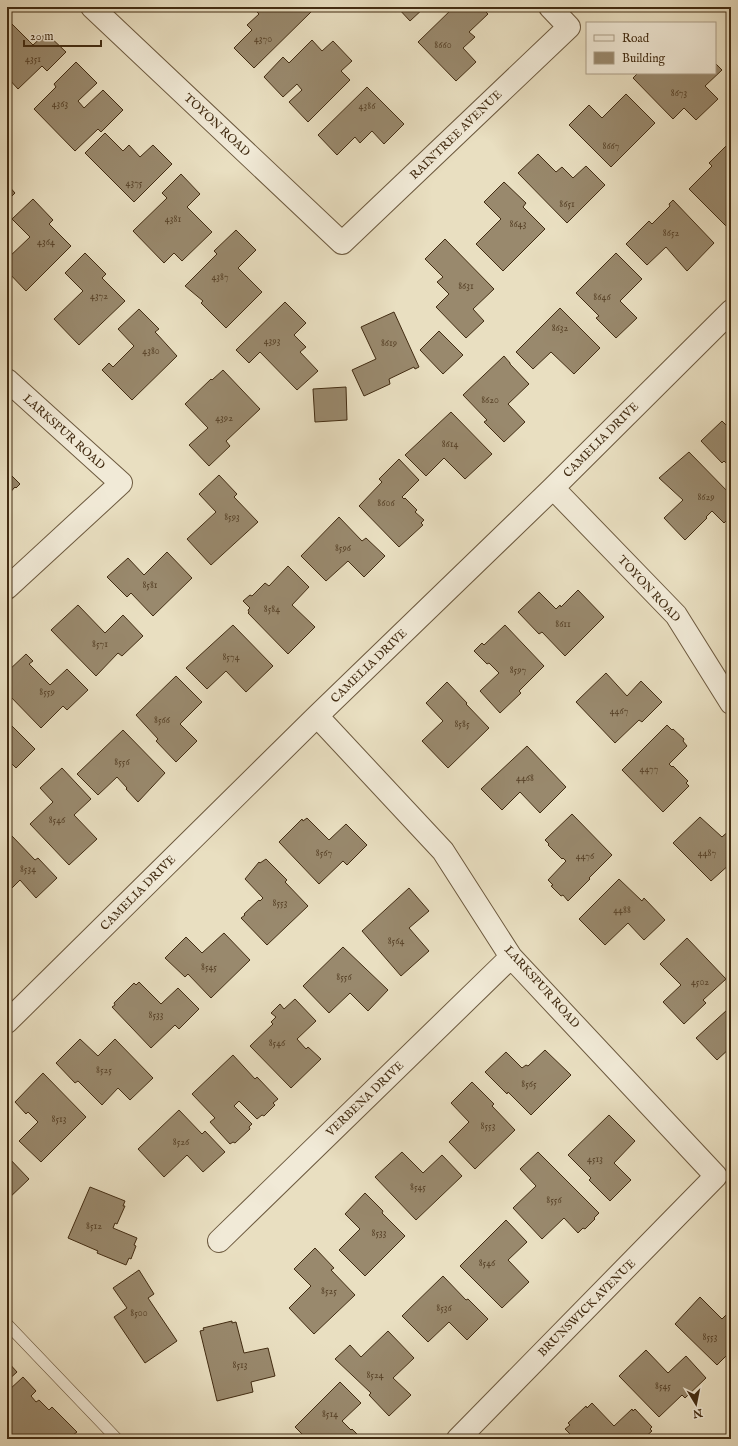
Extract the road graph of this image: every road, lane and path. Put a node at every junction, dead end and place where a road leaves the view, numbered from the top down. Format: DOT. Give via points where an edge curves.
graph roads {
  1 [pos="92,7"];
  2 [pos="550,7"];
  3 [pos="342,243"];
  4 [pos="731,311"];
  5 [pos="7,380"];
  6 [pos="553,488"];
  7 [pos="7,588"];
  8 [pos="731,703"];
  9 [pos="317,716"];
  10 [pos="511,957"];
  11 [pos="7,1022"];
  12 [pos="716,1176"];
  13 [pos="219,1241"];
  14 [pos="7,1324"];
  15 [pos="116,1439"];
  16 [pos="458,1439"];
  1 -- 3 [label="street, TOYON ROAD"];
  2 -- 3 [label="street, RAINTREE AVENUE" via="569,27"];
  4 -- 6 [label="street, CAMELIA DRIVE"];
  5 -- 7 [label="street, LARKSPUR ROAD" via="121,483"];
  6 -- 8 [label="street, TOYON ROAD" via="676,615"];
  6 -- 9 [label="street, CAMELIA DRIVE"];
  9 -- 10 [label="street, LARKSPUR ROAD" via="443,851"];
  9 -- 11 [label="street, CAMELIA DRIVE"];
  10 -- 12 [label="street, LARKSPUR ROAD"];
  10 -- 13 [label="street, VERBENA DRIVE"];
  12 -- 16 [label="street, BRUNSWICK AVENUE"];
  14 -- 15 [label="lane"];
}
